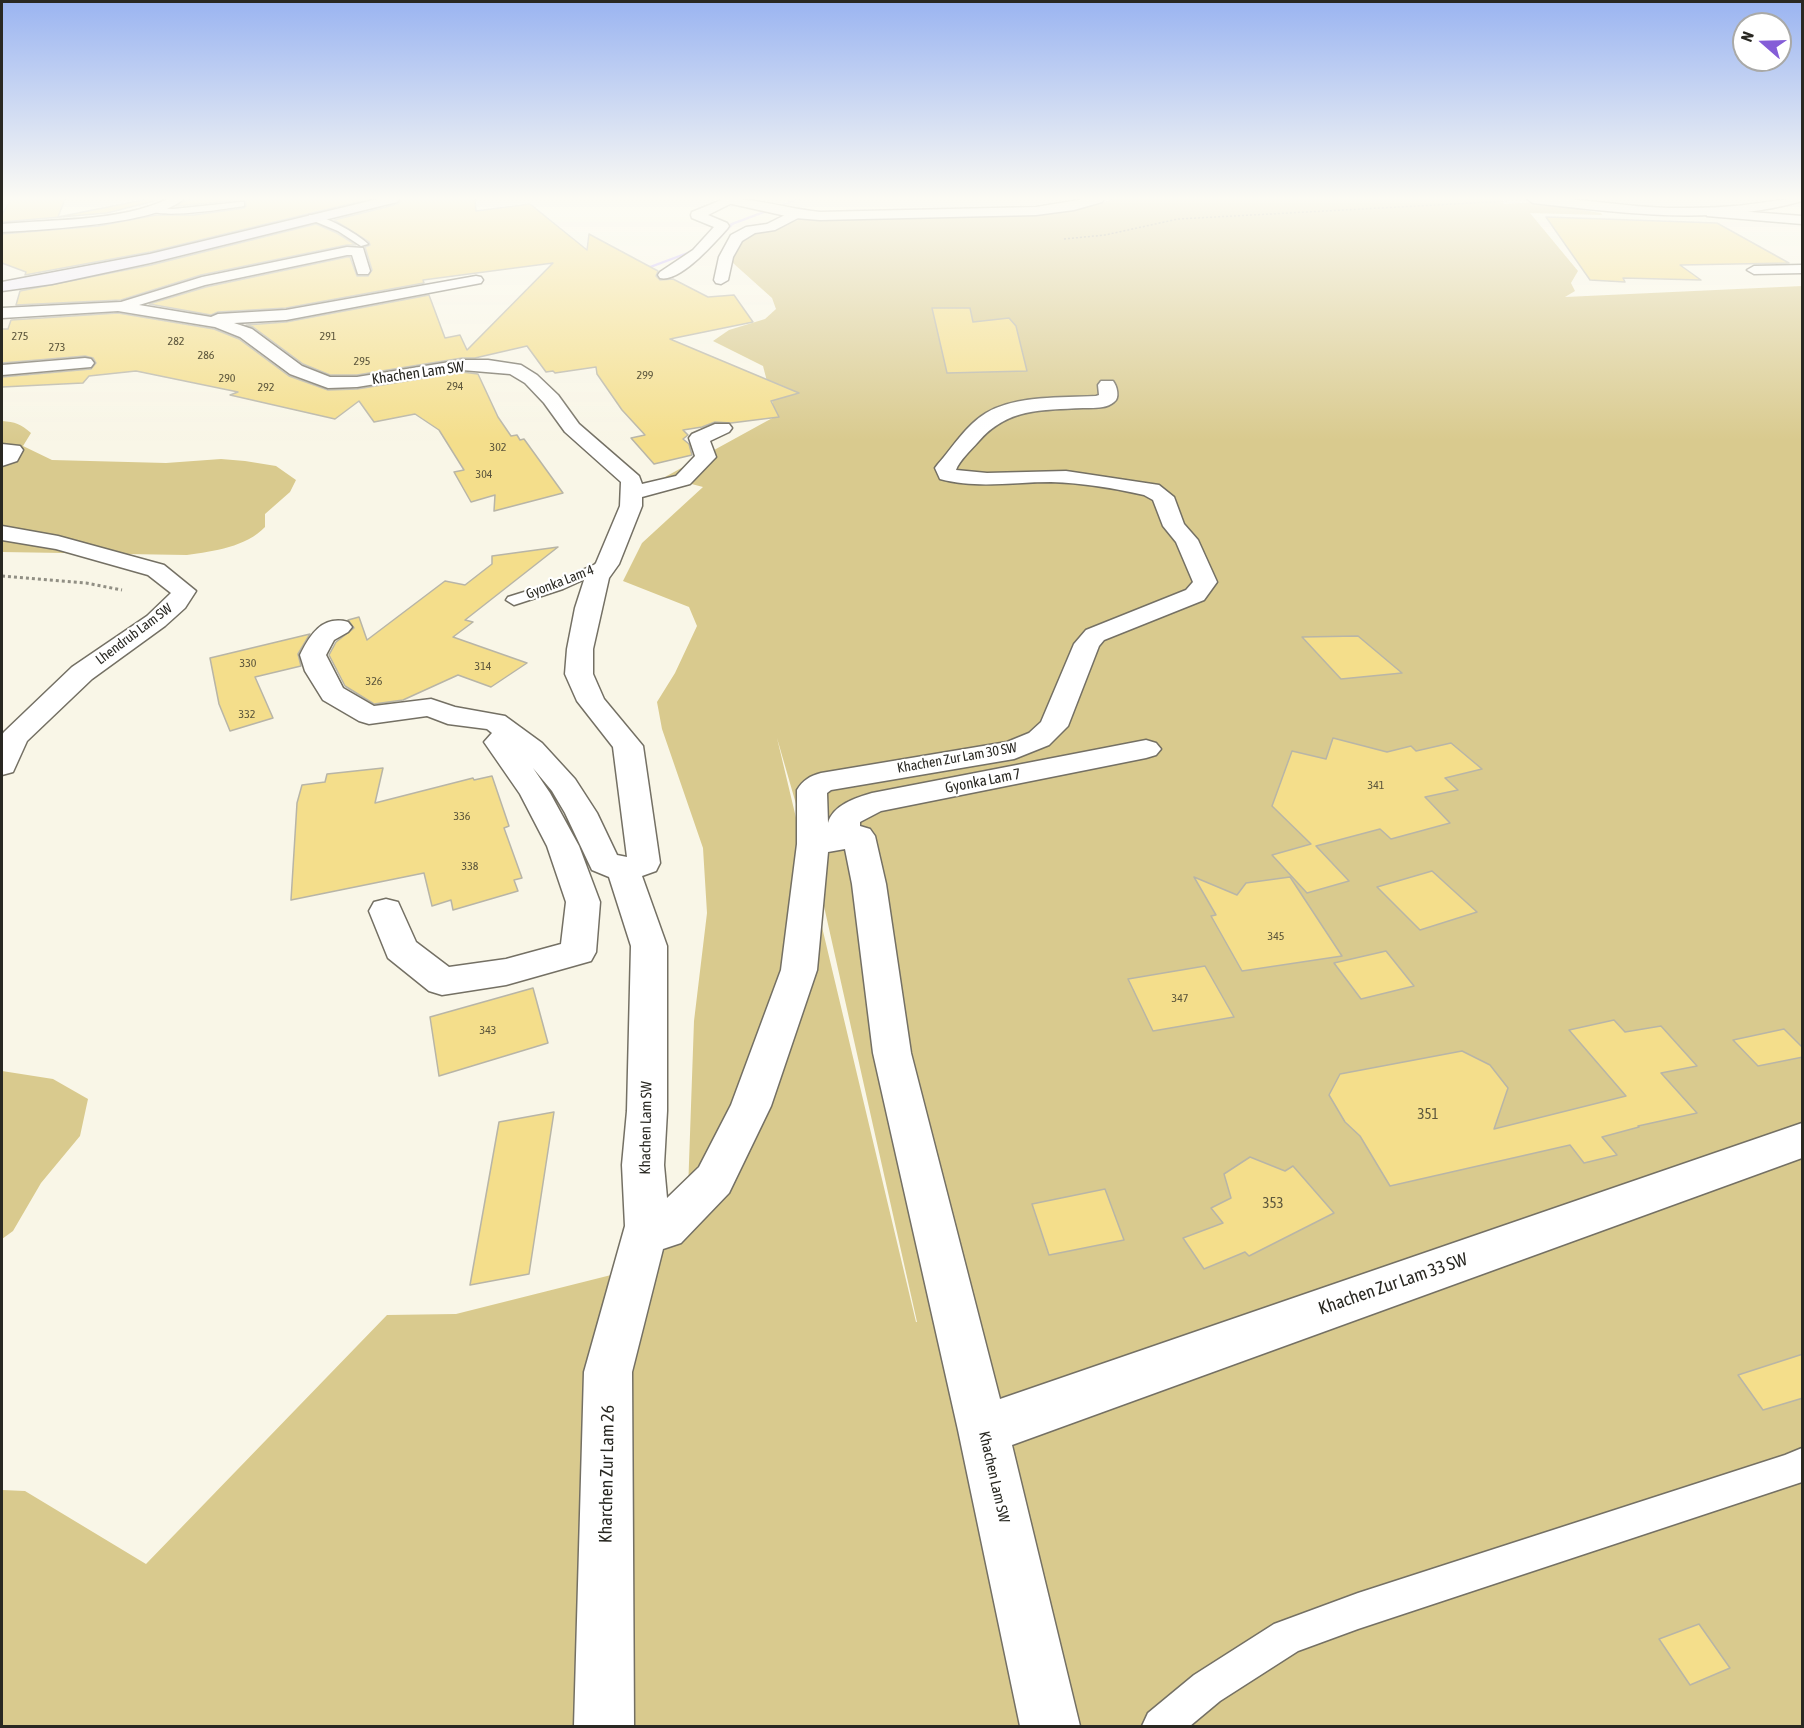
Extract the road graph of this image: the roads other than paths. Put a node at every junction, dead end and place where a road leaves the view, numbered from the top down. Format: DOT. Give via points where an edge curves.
graph roads {
  1 [pos="44,280"];
  2 [pos="207,280"];
  3 [pos="209,280"];
  4 [pos="476,280"];
  5 [pos="2,287"];
  6 [pos="113,306"];
  7 [pos="2,313"];
  8 [pos="205,320"];
  9 [pos="85,363"];
  10 [pos="2,370"];
  11 [pos="1107,385"];
  12 [pos="722,428"];
  13 [pos="2,450"];
  14 [pos="2,460"];
  15 [pos="633,491"];
  16 [pos="2,533"];
  17 [pos="607,564"];
  18 [pos="514,600"];
  19 [pos="339,627"];
  20 [pos="511,734"];
  21 [pos="1146,749"];
  22 [pos="2,766"];
  23 [pos="827,842"];
  24 [pos="623,870"];
  25 [pos="386,911"];
  26 [pos="1803,1140"];
  27 [pos="647,1226"];
  28 [pos="983,1430"];
  29 [pos="1803,1464"];
  30 [pos="604,1726"];
  31 [pos="1050,1726"];
  32 [pos="1161,1726"];
  1 -- 5 [label="main road"];
  2 -- 6 [label="street"];
  3 -- 6 [label="street"];
  4 -- 8 [label="street" via="286,315"];
  6 -- 7 [label="street, Khachen Lam SW"];
  6 -- 8 [label="street, Khachen Lam SW"];
  8 -- 15 [label="street, Khachen Lam SW" via="246,333 296,370 328,383 462,365 515,369 531,379 572,428 632,480"];
  9 -- 10 [label="street"];
  11 -- 23 [label="street, Khachen Zur Lam 30 SW" via="1108,398 1099,402 1029,406 995,416 977,430 945,468 947,475 996,480 1053,476 1151,490 1163,497 1205,582 1195,595 1095,635 1087,644 1054,726 1039,740 1014,750 821,782 812,790"];
  12 -- 15 [label="street" via="699,438 706,457 683,480"];
  13 -- 14 [label="street" via="13,450 10,457"];
  15 -- 17 [label="street" via="631,506"];
  16 -- 22 [label="street, Lhendrub Lam SW" via="58,543 156,570 184,591 156,621 82,673 14,738"];
  17 -- 18 [label="lane, Gyonka Lam 4"];
  17 -- 24 [label="street" via="597,577 588,608 579,674 591,701 628,746 644,863"];
  19 -- 20 [label="street" via="323,635 313,655 333,694 369,715 431,707 448,715 495,722"];
  20 -- 24 [label="street" via="532,748 564,786 604,862"];
  20 -- 25 [label="street" via="499,742 535,793 563,846 583,902 578,952 506,972 442,981 401,949"];
  21 -- 23 [label="street, Gyonka Lam 7" via="872,802 846,817"];
  23 -- 27 [label="street" via="799,970 752,1106 714,1180 665,1229"];
  23 -- 28 [label="street, Khachen Lam SW" via="860,836 892,1053"];
  24 -- 27 [label="street, Khachen Lam SW" via="649,945 643,1165"];
  26 -- 28 [label="street, Khachen Zur Lam 33 SW"];
  27 -- 30 [label="street, Kharchen Zur Lam 26" via="608,1372"];
  28 -- 31 [label="street, Khachen Lam SW"];
  29 -- 32 [label="lane" via="1287,1637 1207,1688"];
}
